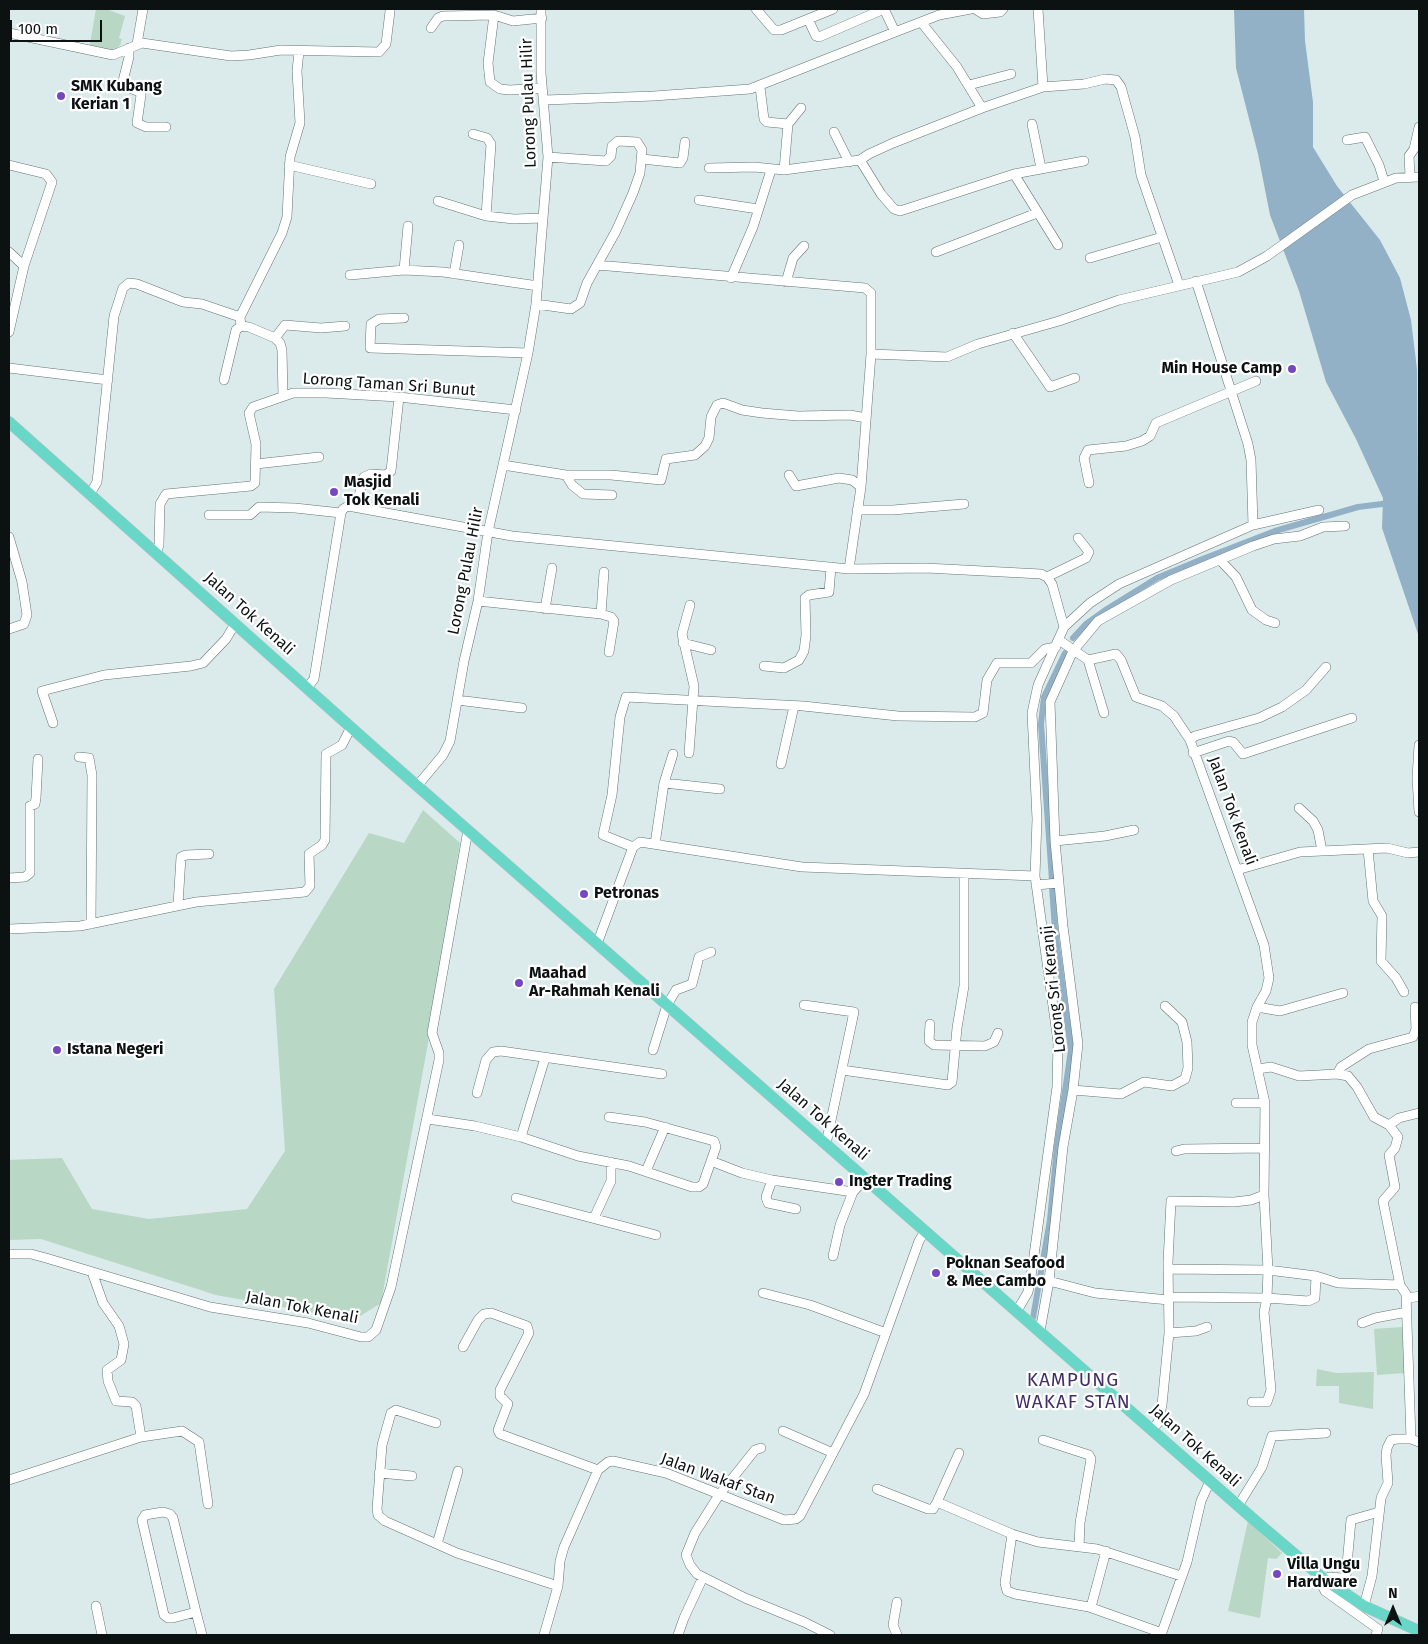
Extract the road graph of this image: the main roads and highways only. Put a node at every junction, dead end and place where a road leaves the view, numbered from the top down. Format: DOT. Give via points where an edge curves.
graph roads {
  1 [pos="9,422"];
  2 [pos="1419,1631"];
  1 -- 2 [label="main road, Jalan Tok Kenali" via="351,728 1152,1429 1325,1586"];
}
